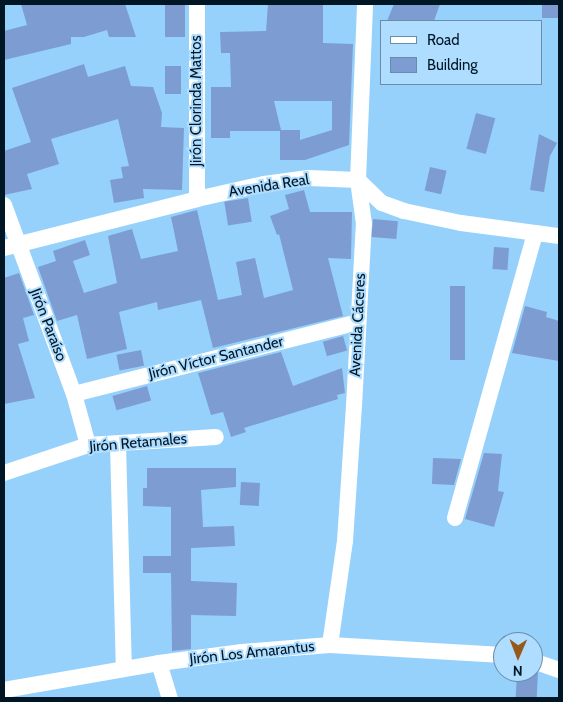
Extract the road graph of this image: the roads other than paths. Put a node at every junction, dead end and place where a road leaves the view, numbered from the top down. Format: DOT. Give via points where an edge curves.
graph roads {
  1 [pos="197,4"];
  2 [pos="364,4"];
  3 [pos="358,180"];
  4 [pos="197,199"];
  5 [pos="4,206"];
  6 [pos="535,233"];
  7 [pos="559,236"];
  8 [pos="10,246"];
  9 [pos="358,322"];
  10 [pos="74,394"];
  11 [pos="216,437"];
  12 [pos="118,444"];
  13 [pos="88,445"];
  14 [pos="4,473"];
  15 [pos="455,518"];
  16 [pos="330,645"];
  17 [pos="493,654"];
  18 [pos="160,663"];
  19 [pos="543,664"];
  20 [pos="124,668"];
  21 [pos="559,670"];
  22 [pos="4,690"];
  23 [pos="170,698"];
  1 -- 4 [label="street, Jirón Clorinda Mattos"];
  2 -- 3 [label="street, Avenida Cáceres"];
  3 -- 4 [label="street, Avenida Real" via="309,178"];
  3 -- 6 [label="street" via="382,203 404,211 461,224"];
  3 -- 9 [label="street, Avenida Cáceres" via="364,224"];
  4 -- 8 [label="street, Avenida Real"];
  5 -- 8 [label="street, Jirón Paraíso"];
  6 -- 7 [label="street"];
  6 -- 15 [label="street"];
  8 -- 10 [label="street, Jirón Paraíso"];
  9 -- 10 [label="street, Jirón Víctor Santander"];
  9 -- 16 [label="street, Avenida Cáceres" via="345,541"];
  10 -- 13 [label="street, Jirón Paraíso"];
  11 -- 12 [label="street, Jirón Retamales"];
  12 -- 13 [label="street, Jirón Retamales"];
  12 -- 20 [label="street"];
  13 -- 14 [label="street, Jirón Retamales"];
  16 -- 17 [label="street, Jirón Los Amarantus"];
  16 -- 18 [label="street, Jirón Los Amarantus"];
  18 -- 20 [label="street, Jirón Los Amarantus"];
  18 -- 23 [label="street"];
  19 -- 21 [label="street"];
  20 -- 22 [label="street, Jirón Los Amarantus"];
}
